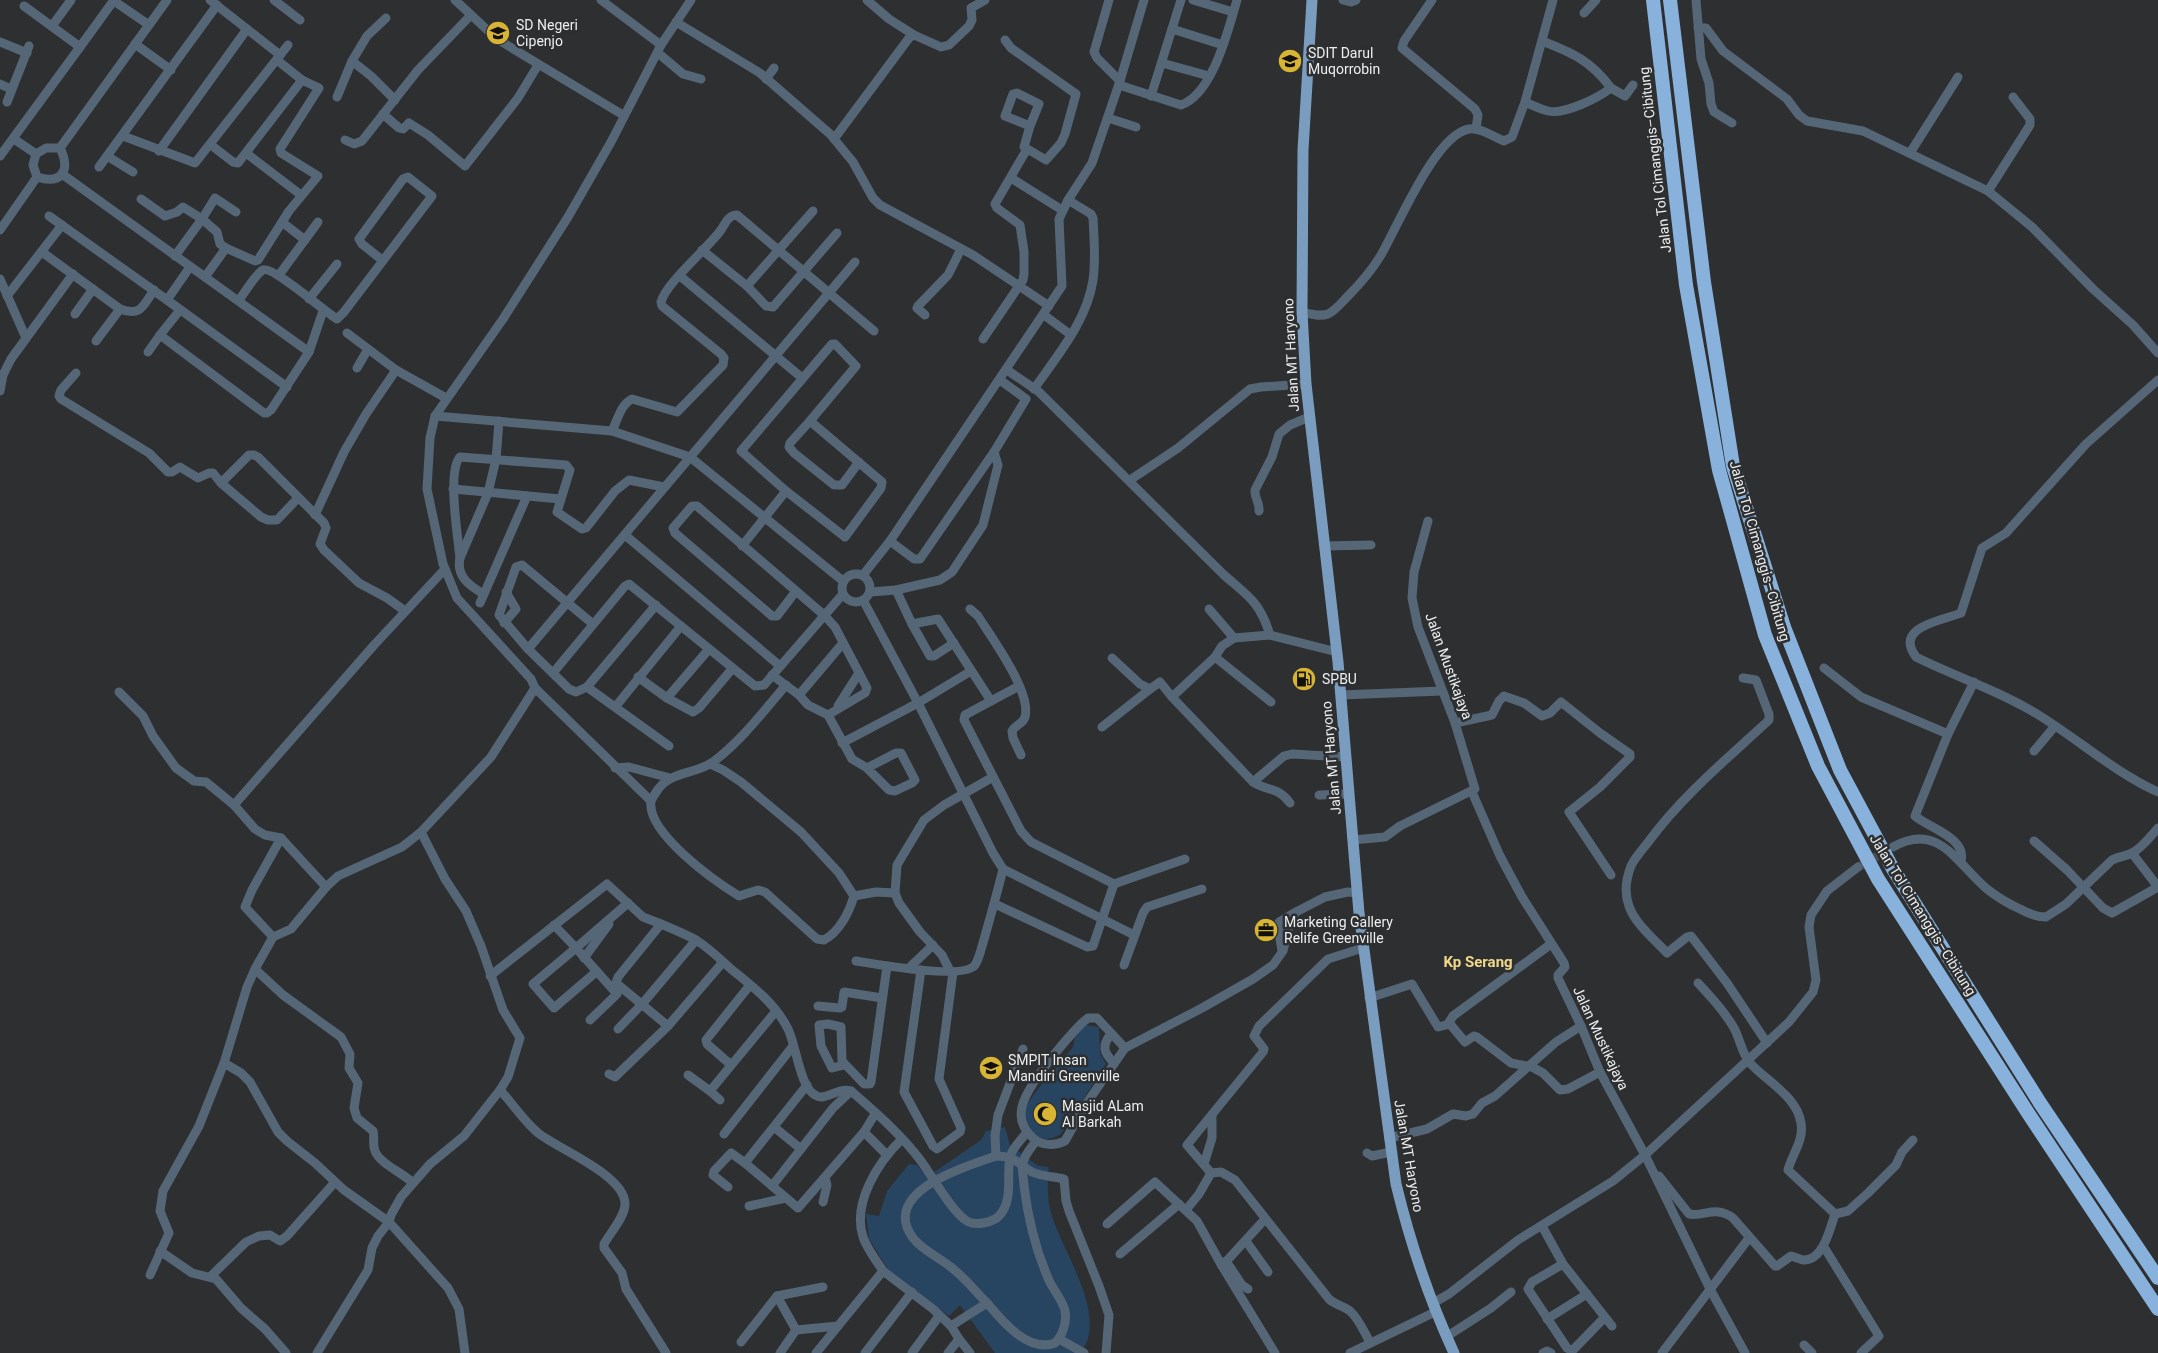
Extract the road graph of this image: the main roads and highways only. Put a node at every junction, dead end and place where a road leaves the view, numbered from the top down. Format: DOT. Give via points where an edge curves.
graph roads {
  1 [pos="1312,0"];
  2 [pos="1653,0"];
  3 [pos="1670,0"];
  4 [pos="2158,1278"];
  5 [pos="2158,1308"];
  6 [pos="1454,1353"];
  1 -- 6 [label="main road, Jalan MT Haryono" via="1303,150 1302,312 1309,417 1337,652 1363,948 1391,1152 1406,1227"];
  2 -- 5 [label="highway, Jalan Tol Cimanggis–Cibitung" via="1686,285 1718,470 1765,634 1818,766 1878,879"];
  3 -- 4 [label="highway, Jalan Tol Cimanggis–Cibitung" via="1704,282 1733,466 1784,627 1840,770 1893,869 2040,1103"];
}
